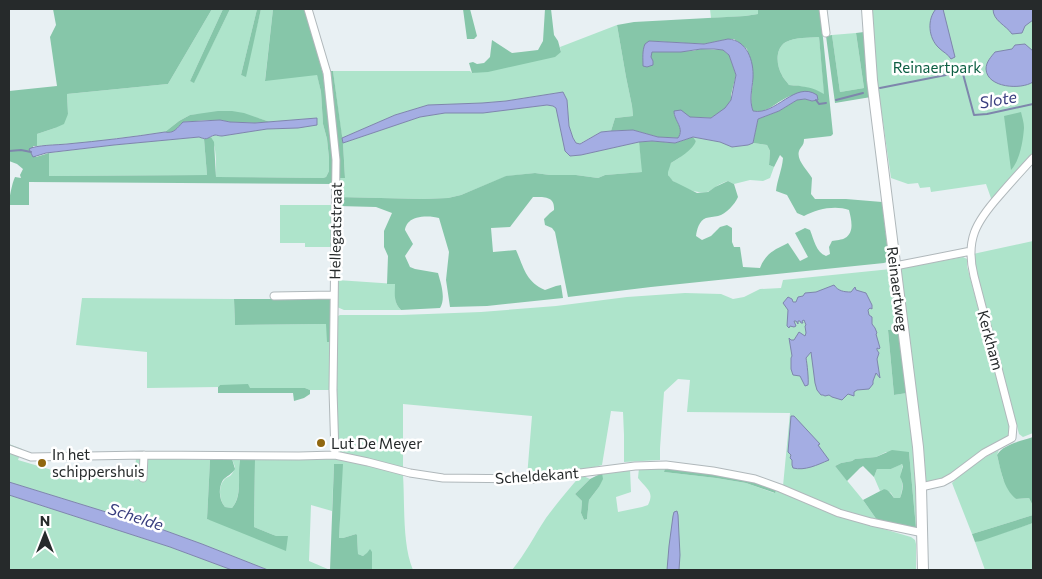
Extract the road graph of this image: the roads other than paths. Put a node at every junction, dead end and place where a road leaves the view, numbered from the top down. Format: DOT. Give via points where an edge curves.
graph roads {
  1 [pos="308,9"];
  2 [pos="823,9"];
  3 [pos="867,9"];
  4 [pos="826,33"];
  5 [pos="1033,158"];
  6 [pos="970,251"];
  7 [pos="895,266"];
  8 [pos="274,296"];
  9 [pos="334,296"];
  10 [pos="9,450"];
  11 [pos="144,455"];
  12 [pos="334,455"];
  13 [pos="143,478"];
  14 [pos="921,487"];
  15 [pos="922,532"];
  16 [pos="923,570"];
  1 -- 9 [label="street, Hellegatstraat" via="326,73 336,160"];
  2 -- 4 [label="street"];
  3 -- 7 [label="main road, Reinaertweg" via="872,80"];
  5 -- 6 [label="street, Kerkham" via="980,220"];
  6 -- 7 [label="street"];
  6 -- 14 [label="street, Kerkham" via="971,266 1014,432 1012,438 984,453 952,477"];
  7 -- 14 [label="main road, Reinaertweg"];
  8 -- 9 [label="street"];
  9 -- 12 [label="street, Hellegatstraat"];
  10 -- 11 [label="street, Scheldekant" via="31,457"];
  11 -- 12 [label="street, Scheldekant"];
  11 -- 13 [label="street"];
  12 -- 15 [label="street, Scheldekant" via="444,478 533,479 635,466 679,466 755,479 839,513"];
  14 -- 15 [label="main road, Reinaertweg"];
  15 -- 16 [label="main road, Reinaertweg"];
}
